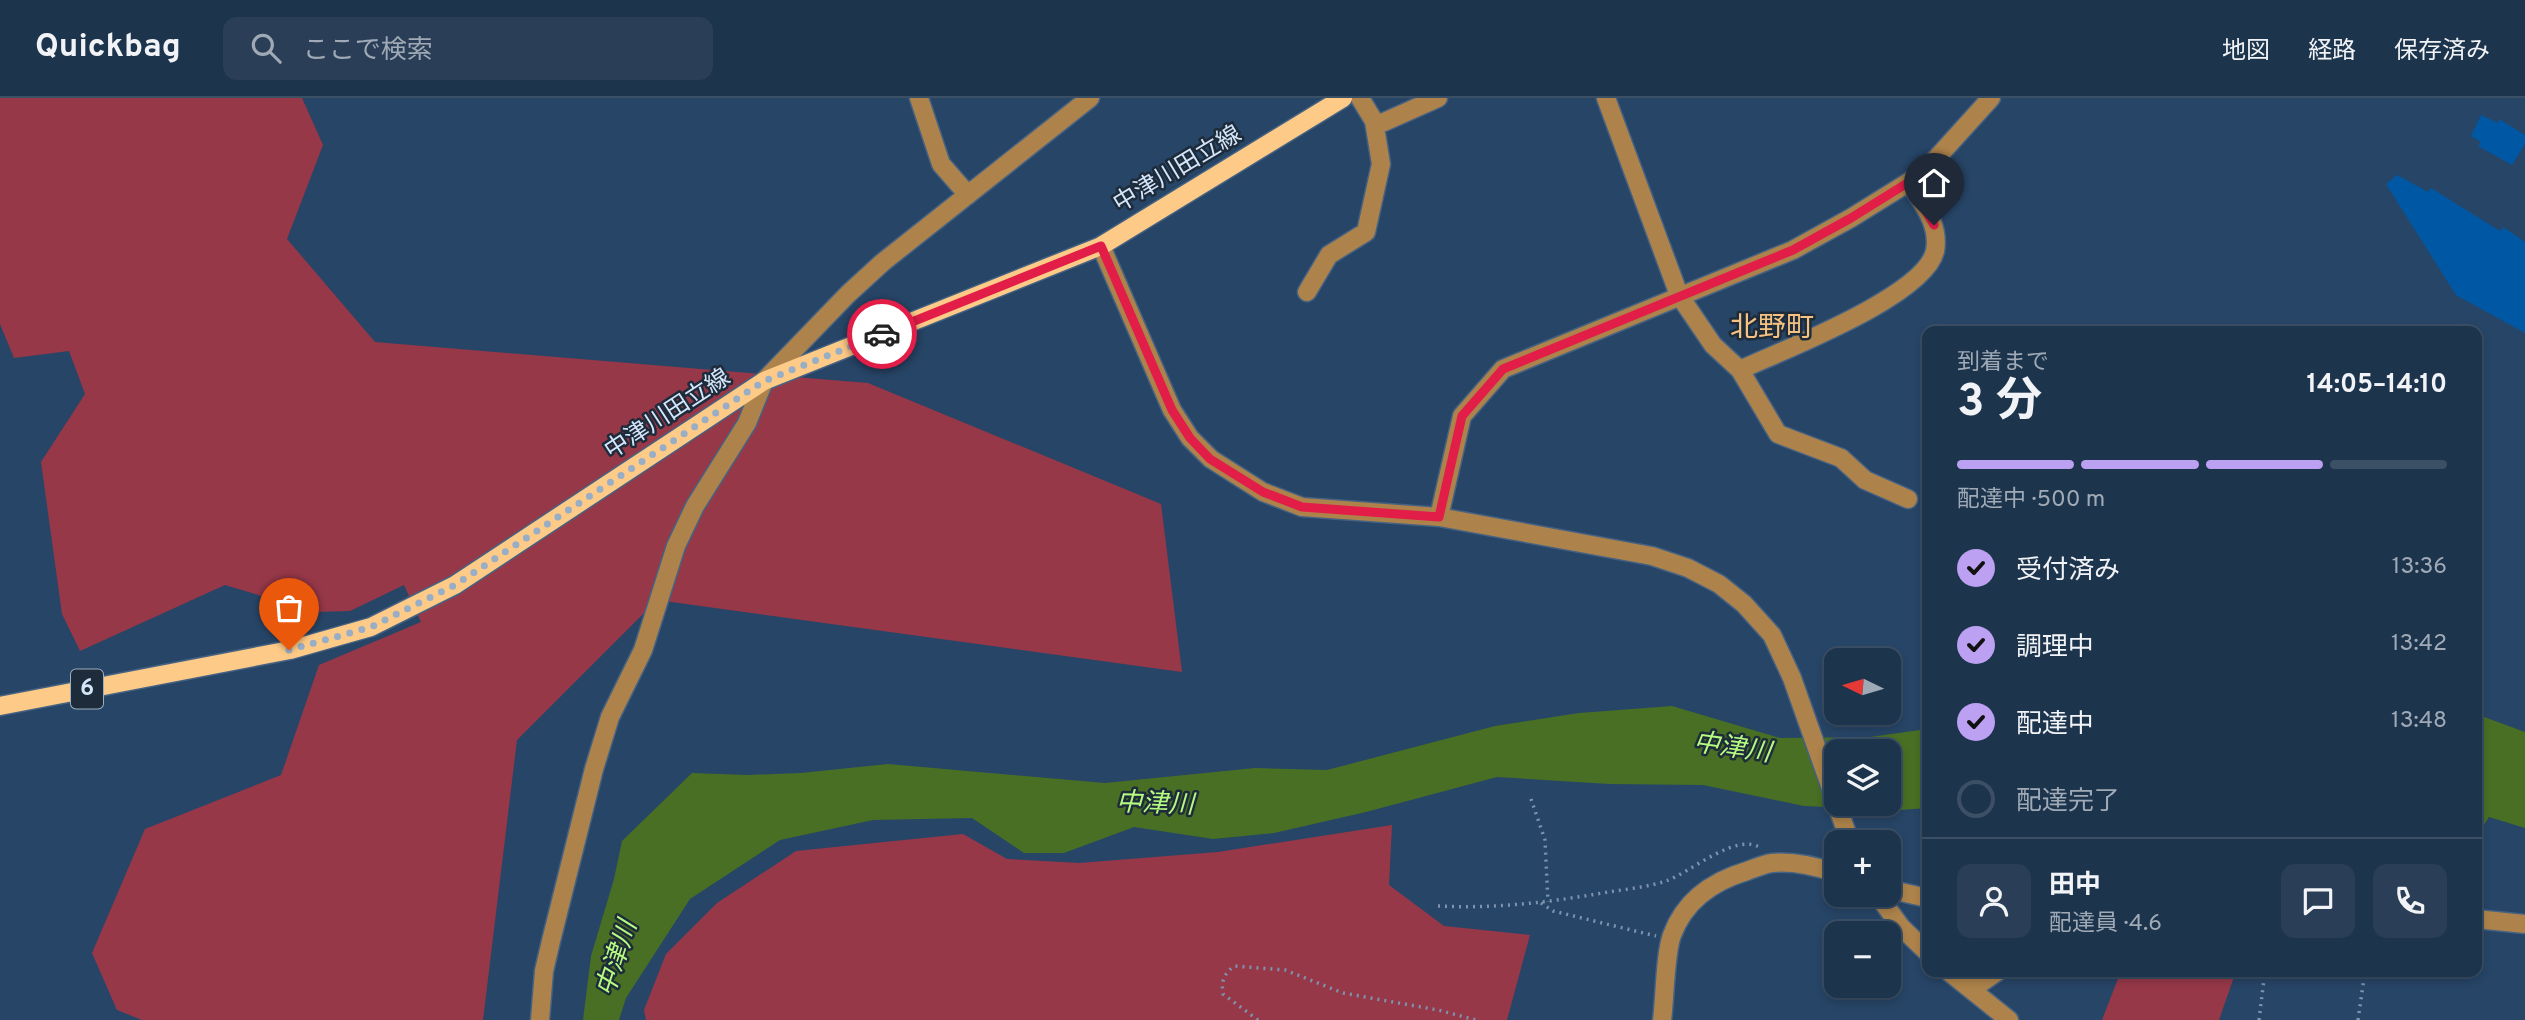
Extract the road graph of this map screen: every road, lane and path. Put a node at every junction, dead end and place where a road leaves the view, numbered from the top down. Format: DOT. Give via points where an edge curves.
graph roads {
  1 [pos="919,98"];
  2 [pos="1090,98"];
  3 [pos="1343,98"];
  4 [pos="1360,98"];
  5 [pos="1437,98"];
  6 [pos="1606,98"];
  7 [pos="1991,98"];
  8 [pos="1375,124"];
  9 [pos="1909,182"];
  10 [pos="968,195"];
  11 [pos="1101,246"];
  12 [pos="1307,292"];
  13 [pos="1679,295"];
  14 [pos="1740,370"];
  15 [pos="764,381"];
  16 [pos="1908,499"];
  17 [pos="1439,517"];
  18 [pos="0,706"];
  19 [pos="1531,799"];
  20 [pos="1846,830"];
  21 [pos="1768,864"];
  22 [pos="1824,869"];
  23 [pos="1901,892"];
  24 [pos="1922,897"];
  25 [pos="1548,902"];
  26 [pos="1541,903"];
  27 [pos="1438,906"];
  28 [pos="1886,907"];
  29 [pos="2482,920"];
  30 [pos="2525,924"];
  31 [pos="1671,942"];
  32 [pos="1922,947"];
  33 [pos="1956,977"];
  34 [pos="1989,977"];
  35 [pos="2264,977"];
  36 [pos="2364,977"];
  37 [pos="1972,989"];
  38 [pos="540,1020"];
  39 [pos="1258,1020"];
  40 [pos="1476,1020"];
  41 [pos="1662,1020"];
  42 [pos="2009,1020"];
  43 [pos="2259,1020"];
  44 [pos="2358,1020"];
  1 -- 10 [label="street" via="941,163"];
  2 -- 10 [label="street"];
  3 -- 11 [label="main road, 中津川田立線 / 6"];
  4 -- 8 [label="street"];
  5 -- 8 [label="street"];
  6 -- 13 [label="street"];
  7 -- 9 [label="street"];
  8 -- 12 [label="street" via="1381,164 1366,232 1329,256"];
  9 -- 13 [label="street" via="1793,250"];
  9 -- 14 [label="street" via="1934,225 1935,252 1921,276 1885,302"];
  10 -- 15 [label="street" via="848,293"];
  11 -- 15 [label="main road, 中津川田立線 / 6"];
  11 -- 17 [label="street" via="1172,410 1210,459 1263,492 1302,507"];
  13 -- 14 [label="street" via="1713,345"];
  13 -- 17 [label="street" via="1503,369 1462,416"];
  14 -- 16 [label="street" via="1778,434 1841,458 1866,480"];
  15 -- 18 [label="main road, 中津川田立線 / 6" via="455,585 371,627 289,650"];
  15 -- 38 [label="street" via="747,423 695,506 676,546 643,650 610,717 551,940"];
  17 -- 20 [label="street" via="1652,556 1719,584 1772,635"];
  19 -- 25 [label="path" via="1545,840"];
  21 -- 22 [label="street"];
  21 -- 25 [label="path" via="1761,847 1744,842 1664,881"];
  21 -- 31 [label="street" via="1738,873 1698,895 1682,913"];
  23 -- 24 [label="street"];
  25 -- 26 [label="path"];
  26 -- 27 [label="path"];
  26 -- 31 [label="path" via="1552,911"];
  28 -- 32 [label="street"];
  29 -- 30 [label="street"];
  31 -- 41 [label="street"];
  33 -- 37 [label="street"];
  34 -- 37 [label="street"];
  35 -- 43 [label="path"];
  36 -- 44 [label="path"];
  37 -- 42 [label="street"];
  39 -- 40 [label="path" via="1223,993 1226,972 1234,966 1285,971 1343,993"];
}
